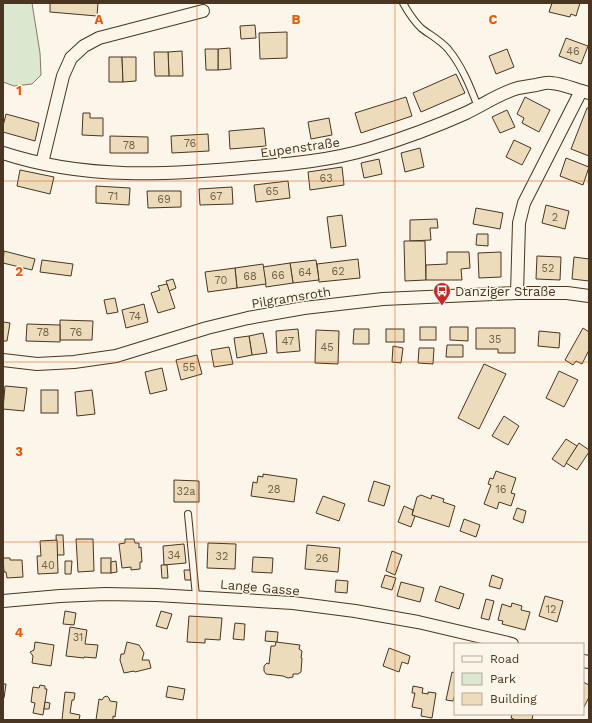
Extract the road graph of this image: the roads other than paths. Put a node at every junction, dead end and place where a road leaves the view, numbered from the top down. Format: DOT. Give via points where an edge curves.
graph roads {
  1 [pos="403,3"];
  2 [pos="203,11"];
  3 [pos="585,92"];
  4 [pos="478,107"];
  5 [pos="3,153"];
  6 [pos="42,163"];
  7 [pos="517,293"];
  8 [pos="589,296"];
  9 [pos="3,360"];
  10 [pos="188,514"];
  11 [pos="196,596"];
  12 [pos="3,601"];
  13 [pos="508,643"];
  1 -- 4 [label="lane" via="408,13 422,28 448,49 468,81"];
  2 -- 6 [label="street" via="99,38 84,46 71,58 63,76"];
  3 -- 4 [label="street, Eupenstraße" via="550,82 517,88"];
  3 -- 7 [label="street" via="524,203 519,223"];
  4 -- 6 [label="street, Eupenstraße" via="423,131 369,149 310,161 161,174 118,174"];
  5 -- 6 [label="street, Eupenstraße"];
  7 -- 8 [label="street, Pilgramsroth" via="567,293"];
  7 -- 9 [label="street, Pilgramsroth" via="383,299 304,308 206,328 116,356 37,364"];
  10 -- 11 [label="lane"];
  11 -- 12 [label="street, Lange Gasse" via="105,594"];
  11 -- 13 [label="street, Lange Gasse" via="355,611 418,622"];
}
